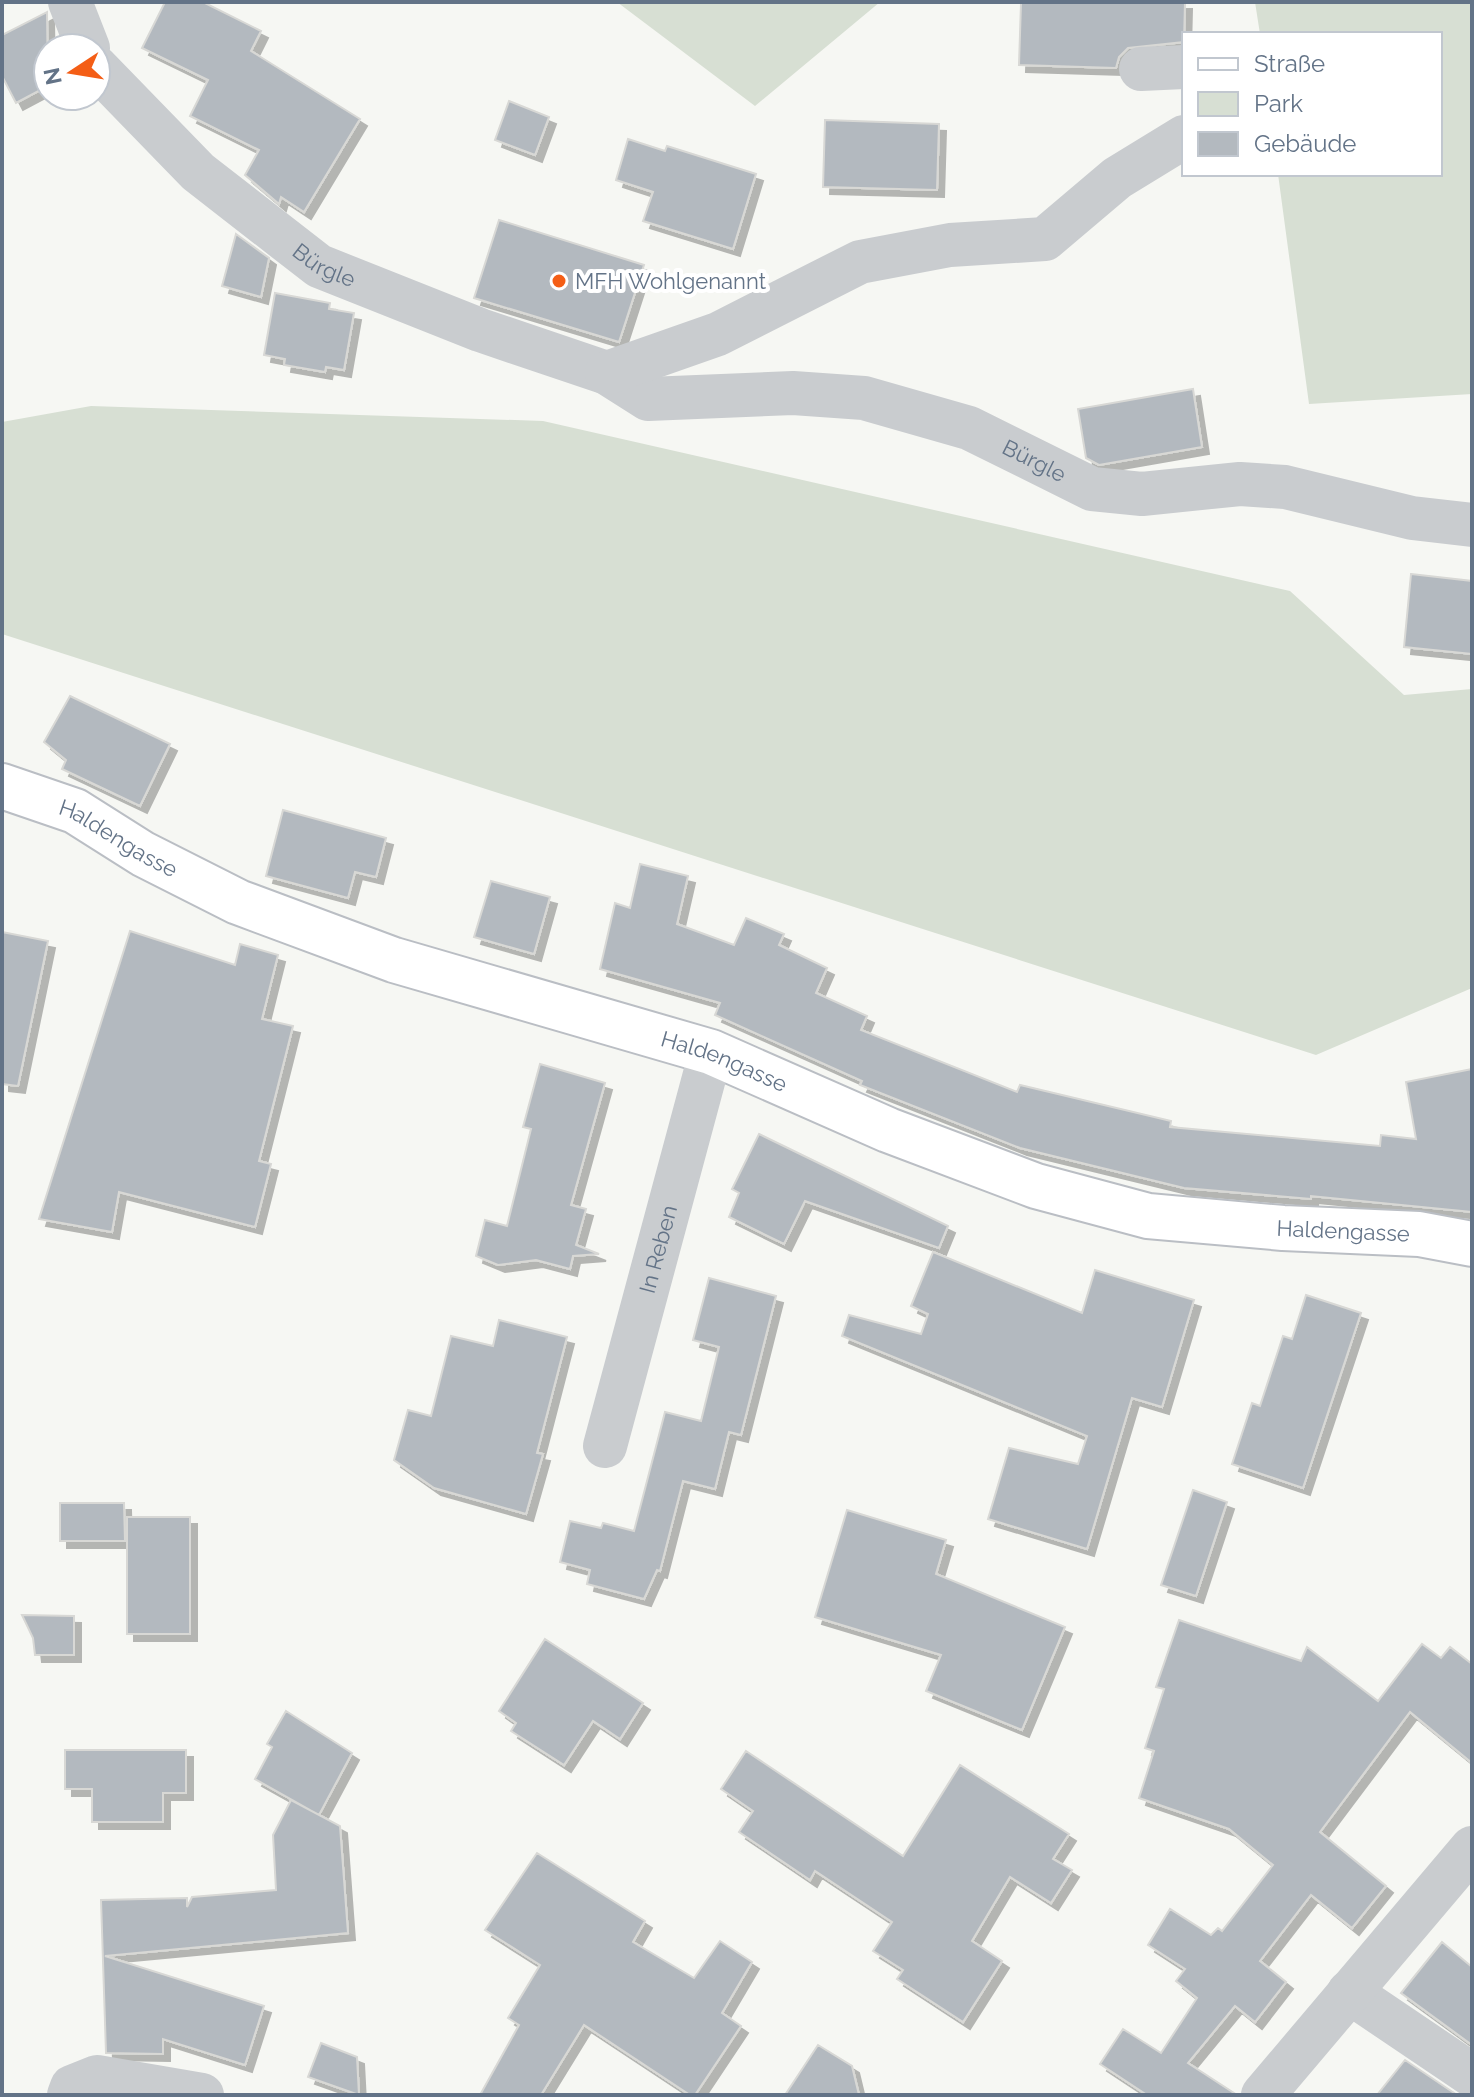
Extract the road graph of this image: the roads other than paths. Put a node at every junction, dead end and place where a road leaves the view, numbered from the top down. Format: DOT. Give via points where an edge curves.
graph roads {
  1 [pos="70,2"];
  2 [pos="82,32"];
  3 [pos="1182,67"];
  4 [pos="1141,69"];
  5 [pos="112,83"];
  6 [pos="1182,138"];
  7 [pos="607,373"];
  8 [pos="1472,525"];
  9 [pos="2,786"];
  10 [pos="711,1052"];
  11 [pos="1472,1244"];
  12 [pos="605,1446"];
  13 [pos="1472,1848"];
  14 [pos="1349,1992"];
  15 [pos="1472,2075"];
  16 [pos="71,2091"];
  17 [pos="202,2095"];
  18 [pos="1263,2095"];
  1 -- 2 [label="street"];
  3 -- 4 [label="street"];
  5 -- 7 [label="street, Bürgle" via="198,172 319,266"];
  6 -- 7 [label="street" via="1117,178 1045,239 950,245 860,262 718,334"];
  7 -- 8 [label="street, Bürgle" via="648,399 793,393 864,398 969,428 1092,489 1142,494 1240,484 1285,487 1412,518"];
  9 -- 10 [label="street, Haldengasse" via="75,811 143,854 238,902 394,960"];
  10 -- 11 [label="street, Haldengasse" via="888,1130 1036,1186 1148,1216 1419,1234"];
  10 -- 12 [label="street, In Reben"];
  13 -- 14 [label="street"];
  14 -- 15 [label="street"];
  14 -- 18 [label="street"];
  16 -- 17 [label="street" via="97,2077"];
}
